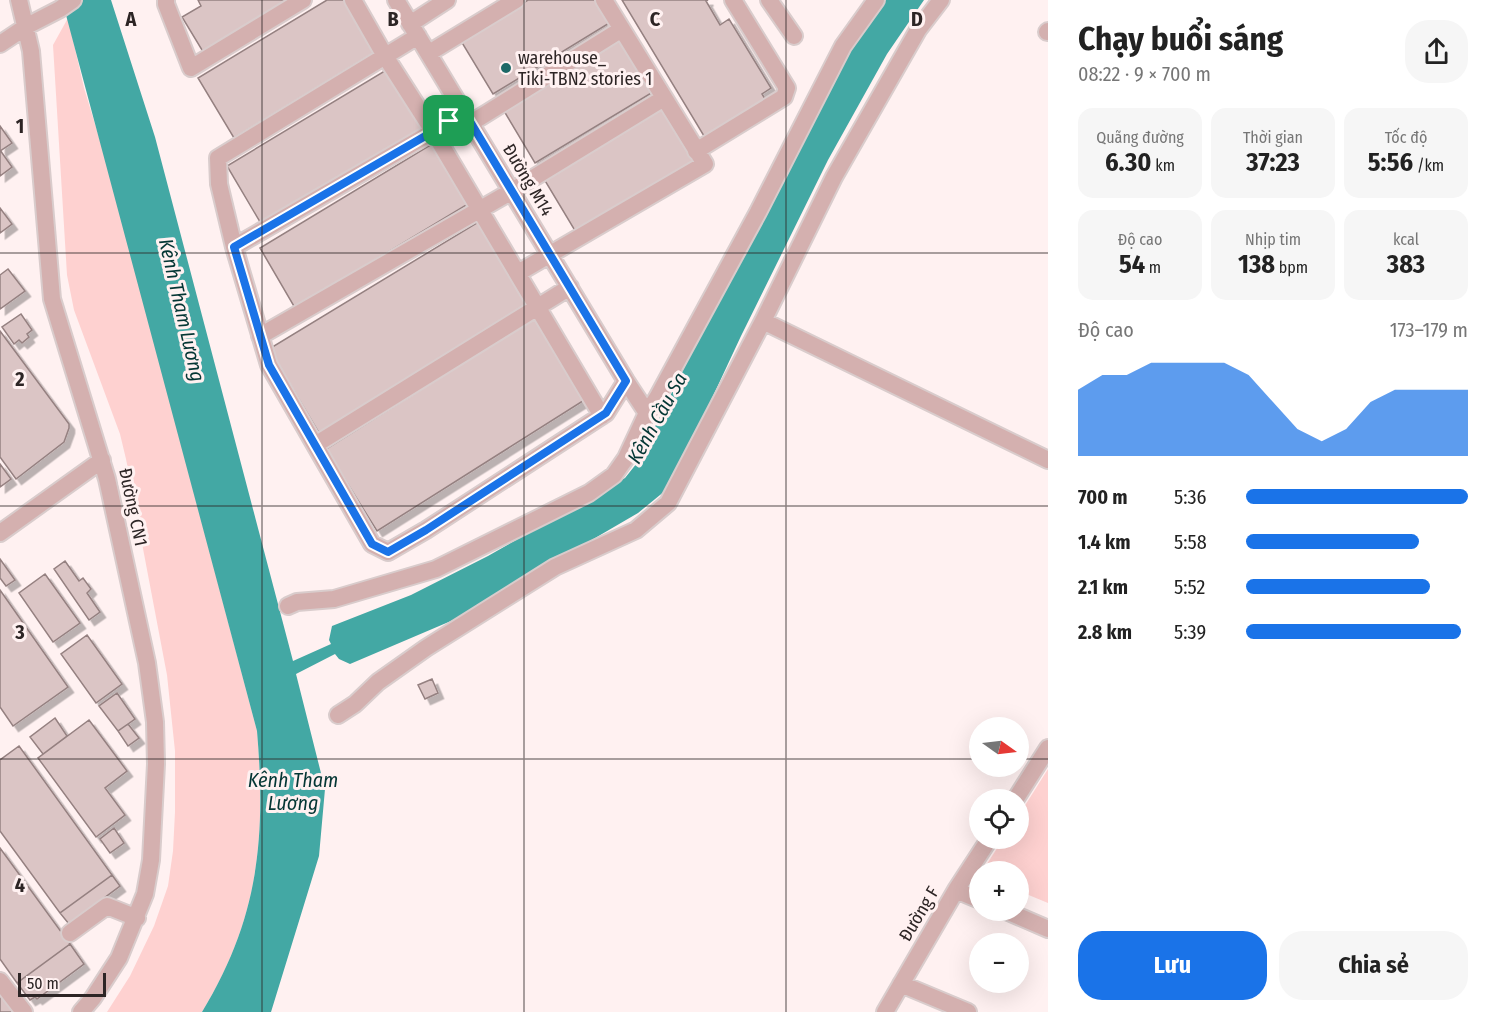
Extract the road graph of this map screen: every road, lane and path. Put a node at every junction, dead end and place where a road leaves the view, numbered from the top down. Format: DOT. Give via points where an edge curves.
graph roads {
  1 [pos="20,0"];
  2 [pos="166,0"];
  3 [pos="303,0"];
  4 [pos="353,0"];
  5 [pos="396,0"];
  6 [pos="447,0"];
  7 [pos="516,0"];
  8 [pos="604,0"];
  9 [pos="733,0"];
  10 [pos="769,0"];
  11 [pos="876,0"];
  12 [pos="941,0"];
  13 [pos="66,4"];
  14 [pos="27,26"];
  15 [pos="622,29"];
  16 [pos="414,30"];
  17 [pos="794,36"];
  18 [pos="0,44"];
  19 [pos="429,53"];
  20 [pos="385,56"];
  21 [pos="664,98"];
  22 [pos="468,118"];
  23 [pos="433,131"];
  24 [pos="696,151"];
  25 [pos="512,191"];
  26 [pos="479,210"];
  27 [pos="234,247"];
  28 [pos="550,255"];
  29 [pos="518,273"];
  30 [pos="570,287"];
  31 [pos="538,307"];
  32 [pos="763,321"];
  33 [pos="260,336"];
  34 [pos="626,381"];
  35 [pos="647,413"];
  36 [pos="602,416"];
  37 [pos="315,445"];
  38 [pos="1048,459"];
  39 [pos="102,460"];
  40 [pos="0,532"];
  41 [pos="288,606"];
  42 [pos="338,715"];
  43 [pos="1048,748"];
  44 [pos="1022,789"];
  45 [pos="983,849"];
  46 [pos="956,890"];
  47 [pos="969,895"];
  48 [pos="136,918"];
  49 [pos="1029,921"];
  50 [pos="1048,929"];
  51 [pos="70,933"];
  52 [pos="0,981"];
  53 [pos="901,984"];
  54 [pos="24,1012"];
  55 [pos="81,1012"];
  56 [pos="885,1012"];
  57 [pos="968,1012"];
  1 -- 14 [label="street, Đường CN1"];
  2 -- 3 [label="street" via="191,68"];
  4 -- 20 [label="street"];
  5 -- 16 [label="street, Đường M14"];
  6 -- 16 [label="street"];
  7 -- 19 [label="street"];
  8 -- 15 [label="street"];
  9 -- 24 [label="street" via="787,88 784,97"];
  10 -- 17 [label="street"];
  11 -- 35 [label="street" via="843,46 758,212"];
  12 -- 32 [label="street" via="918,30 834,177"];
  13 -- 14 [label="street"];
  14 -- 18 [label="street"];
  14 -- 39 [label="street, Đường CN1" via="52,299"];
  15 -- 21 [label="street"];
  15 -- 22 [label="street"];
  16 -- 19 [label="street, Đường M14"];
  16 -- 20 [label="street"];
  19 -- 22 [label="street, Đường M14"];
  20 -- 23 [label="street"];
  20 -- 27 [label="street" via="218,158 219,184"];
  21 -- 24 [label="street"];
  21 -- 25 [label="street"];
  22 -- 23 [label="street"];
  22 -- 25 [label="street, Đường M14"];
  23 -- 26 [label="street"];
  23 -- 27 [label="street"];
  24 -- 28 [label="street" via="705,164"];
  25 -- 26 [label="street"];
  25 -- 28 [label="street, Đường M14"];
  26 -- 29 [label="street"];
  26 -- 33 [label="street"];
  27 -- 33 [label="street"];
  28 -- 29 [label="street"];
  28 -- 30 [label="street, Đường M14"];
  29 -- 31 [label="street"];
  30 -- 31 [label="street"];
  30 -- 34 [label="street, Đường M14"];
  31 -- 36 [label="street"];
  31 -- 37 [label="street"];
  32 -- 38 [label="street"];
  32 -- 42 [label="street" via="668,503 636,530 555,567 426,648"];
  33 -- 37 [label="street" via="269,365"];
  34 -- 35 [label="street, Đường M14"];
  34 -- 36 [label="street"];
  35 -- 41 [label="street" via="614,475 589,493 436,570 334,599"];
  36 -- 37 [label="street" via="388,552 372,544"];
  39 -- 40 [label="street"];
  39 -- 48 [label="street, Đường CN1" via="147,663 155,722 151,860"];
  43 -- 44 [label="street"];
  45 -- 46 [label="street, Đường F"];
  46 -- 47 [label="street"];
  46 -- 53 [label="street, Đường F"];
  48 -- 51 [label="street" via="107,906"];
  48 -- 55 [label="street, Đường CN1" via="111,972"];
  49 -- 50 [label="street"];
  52 -- 54 [label="street"];
  53 -- 56 [label="street, Đường F"];
  53 -- 57 [label="street"];
}
